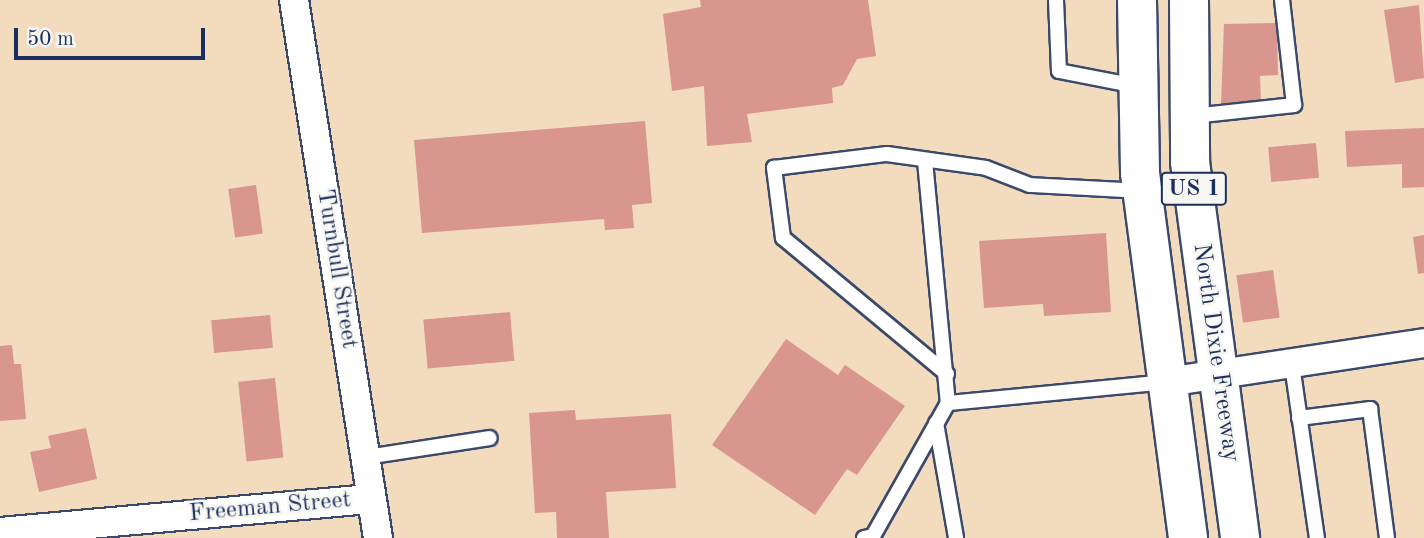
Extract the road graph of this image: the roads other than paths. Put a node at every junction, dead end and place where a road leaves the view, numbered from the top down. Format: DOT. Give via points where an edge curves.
graph roads {
  1 [pos="294,0"];
  2 [pos="1056,0"];
  3 [pos="1137,0"];
  4 [pos="1189,0"];
  5 [pos="1282,0"];
  6 [pos="1136,86"];
  7 [pos="1188,117"];
  8 [pos="925,161"];
  9 [pos="1142,191"];
  10 [pos="1424,343"];
  11 [pos="1292,365"];
  12 [pos="947,374"];
  13 [pos="1218,377"];
  14 [pos="1167,382"];
  15 [pos="948,402"];
  16 [pos="1299,418"];
  17 [pos="936,423"];
  18 [pos="490,439"];
  19 [pos="366,457"];
  20 [pos="372,499"];
  21 [pos="0,532"];
  22 [pos="378,538"];
  23 [pos="864,538"];
  24 [pos="956,538"];
  25 [pos="1188,538"];
  26 [pos="1240,538"];
  27 [pos="1317,538"];
  28 [pos="1387,538"];
  1 -- 19 [label="street, Turnbull Street"];
  2 -- 6 [label="lane" via="1059,71"];
  3 -- 6 [label="main road, North Dixie Freeway / US 1"];
  4 -- 7 [label="main road, North Dixie Freeway / US 1"];
  5 -- 7 [label="lane" via="1294,105"];
  6 -- 9 [label="main road, North Dixie Freeway / US 1"];
  7 -- 13 [label="main road, North Dixie Freeway / US 1"];
  8 -- 9 [label="lane" via="986,168 1030,185"];
  8 -- 12 [label="lane"];
  8 -- 12 [label="lane" via="887,155 774,168 783,238"];
  9 -- 14 [label="main road, North Dixie Freeway / US 1"];
  10 -- 11 [label="street"];
  11 -- 13 [label="street"];
  11 -- 16 [label="lane"];
  12 -- 15 [label="lane"];
  13 -- 14 [label="street"];
  13 -- 26 [label="main road, North Dixie Freeway / US 1"];
  14 -- 15 [label="lane"];
  14 -- 25 [label="main road, North Dixie Freeway / US 1"];
  15 -- 17 [label="lane"];
  16 -- 27 [label="lane"];
  16 -- 28 [label="lane" via="1370,409"];
  17 -- 23 [label="lane" via="873,536"];
  17 -- 24 [label="lane"];
  18 -- 19 [label="lane"];
  19 -- 20 [label="street, Turnbull Street"];
  20 -- 21 [label="street, Freeman Street"];
  20 -- 22 [label="street, Turnbull Street"];
}
